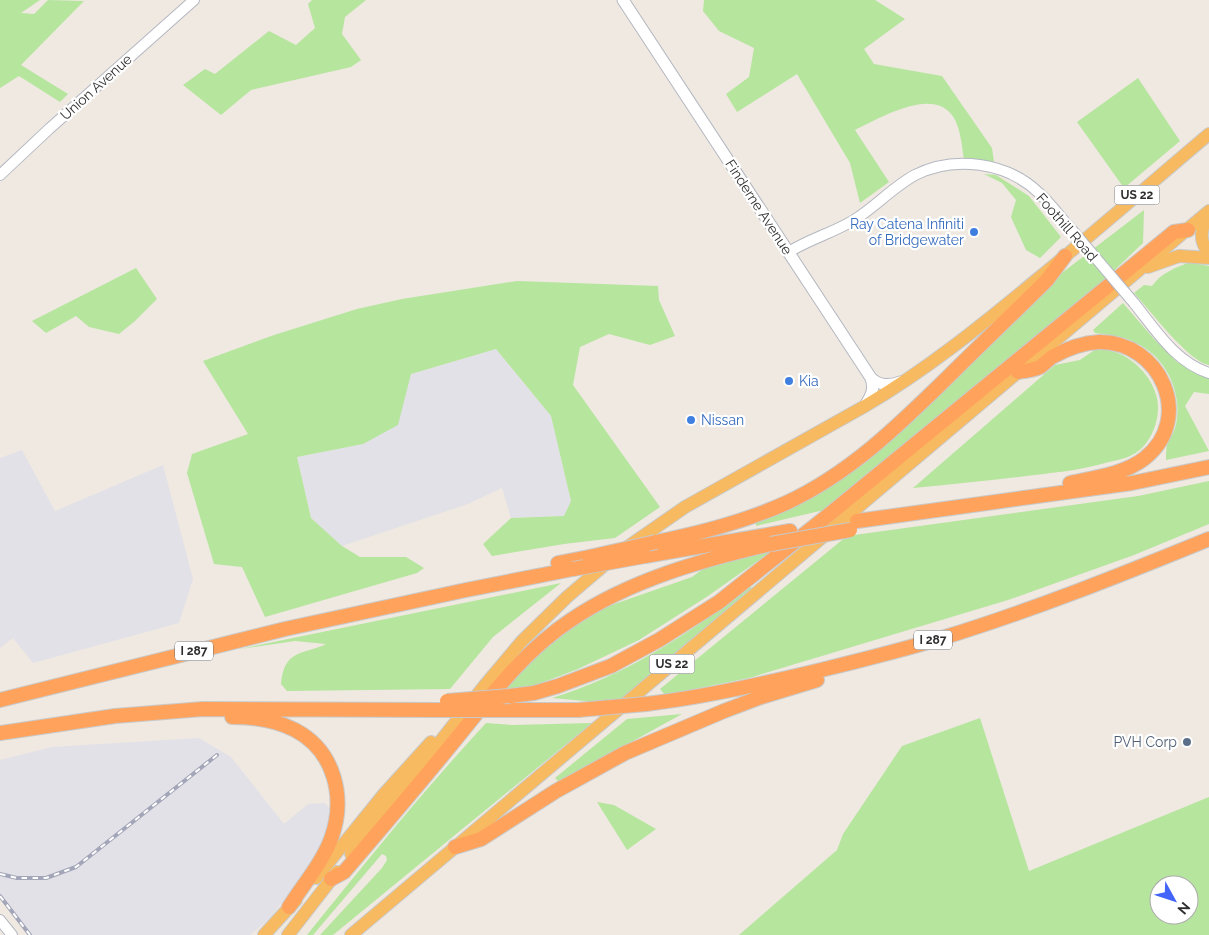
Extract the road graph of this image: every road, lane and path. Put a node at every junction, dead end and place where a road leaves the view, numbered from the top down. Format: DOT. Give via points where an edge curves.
graph roads {
  1 [pos="194,0"];
  2 [pos="623,0"];
  3 [pos="1209,134"];
  4 [pos="0,175"];
  5 [pos="1209,213"];
  6 [pos="1188,230"];
  7 [pos="788,252"];
  8 [pos="1209,252"];
  9 [pos="1065,256"];
  10 [pos="1209,258"];
  11 [pos="1140,270"];
  12 [pos="1018,372"];
  13 [pos="1209,373"];
  14 [pos="871,378"];
  15 [pos="910,378"];
  16 [pos="865,406"];
  17 [pos="1209,467"];
  18 [pos="1050,494"];
  19 [pos="854,525"];
  20 [pos="1209,539"];
  21 [pos="529,578"];
  22 [pos="893,652"];
  23 [pos="0,700"];
  24 [pos="443,705"];
  25 [pos="203,709"];
  26 [pos="457,721"];
  27 [pos="0,733"];
  28 [pos="455,847"];
  29 [pos="331,879"];
  30 [pos="289,907"];
  31 [pos="0,920"];
  32 [pos="12,935"];
  33 [pos="264,935"];
  34 [pos="288,935"];
  35 [pos="351,935"];
  1 -- 4 [label="street, Union Avenue"];
  2 -- 7 [label="main road, Finderne Avenue"];
  3 -- 9 [label="highway, US 22"];
  5 -- 6 [label="highway, US 22"];
  5 -- 8 [label="highway" via="1202,226 1201,238"];
  6 -- 11 [label="highway, US 22"];
  6 -- 24 [label="highway, bridge" via="1174,232 719,602 660,640 611,666 558,686 534,693"];
  7 -- 13 [label="street, Foothill Road, bridge" via="848,224 915,175 938,166 967,163 986,166 1014,176 1039,193 1171,348 1181,358"];
  7 -- 14 [label="main road, Finderne Avenue"];
  9 -- 15 [label="highway, US 22" via="982,325"];
  9 -- 21 [label="highway, bridge" via="1047,280 922,402 845,469 788,502 724,527 542,567"];
  10 -- 11 [label="highway" via="1180,256"];
  11 -- 12 [label="highway, US 22"];
  12 -- 18 [label="highway" via="1039,368 1076,346 1108,343 1131,349 1144,358 1154,368 1167,393 1166,427 1149,454 1122,470 1061,485"];
  12 -- 28 [label="highway, US 22"];
  14 -- 15 [label="main road" via="888,385"];
  14 -- 16 [label="main road" via="874,388"];
  15 -- 16 [label="highway, US 22"];
  16 -- 26 [label="highway, US 22" via="685,507 613,558 522,641"];
  17 -- 18 [label="highway, I 287" via="1132,483"];
  18 -- 19 [label="highway, I 287" via="900,515"];
  19 -- 21 [label="highway, I 287, bridge" via="790,531"];
  19 -- 29 [label="highway, bridge" via="711,559 603,600 576,616 512,670 344,872"];
  20 -- 22 [label="highway, I 287" via="1054,600"];
  21 -- 23 [label="highway, I 287" via="285,629"];
  22 -- 24 [label="highway, I 287, bridge" via="734,690 646,704 578,710 501,710"];
  22 -- 28 [label="highway" via="854,668 761,697 658,738 591,771 481,839"];
  24 -- 25 [label="highway, I 287" via="409,709"];
  25 -- 27 [label="highway, I 287" via="115,716"];
  25 -- 30 [label="highway" via="220,717 266,720 295,729 328,759 338,805 331,839"];
  26 -- 29 [label="highway, US 22"];
  26 -- 30 [label="highway" via="447,724"];
  28 -- 35 [label="highway, US 22"];
  29 -- 34 [label="highway, US 22"];
  30 -- 33 [label="highway"];
  31 -- 32 [label="street"];
}
